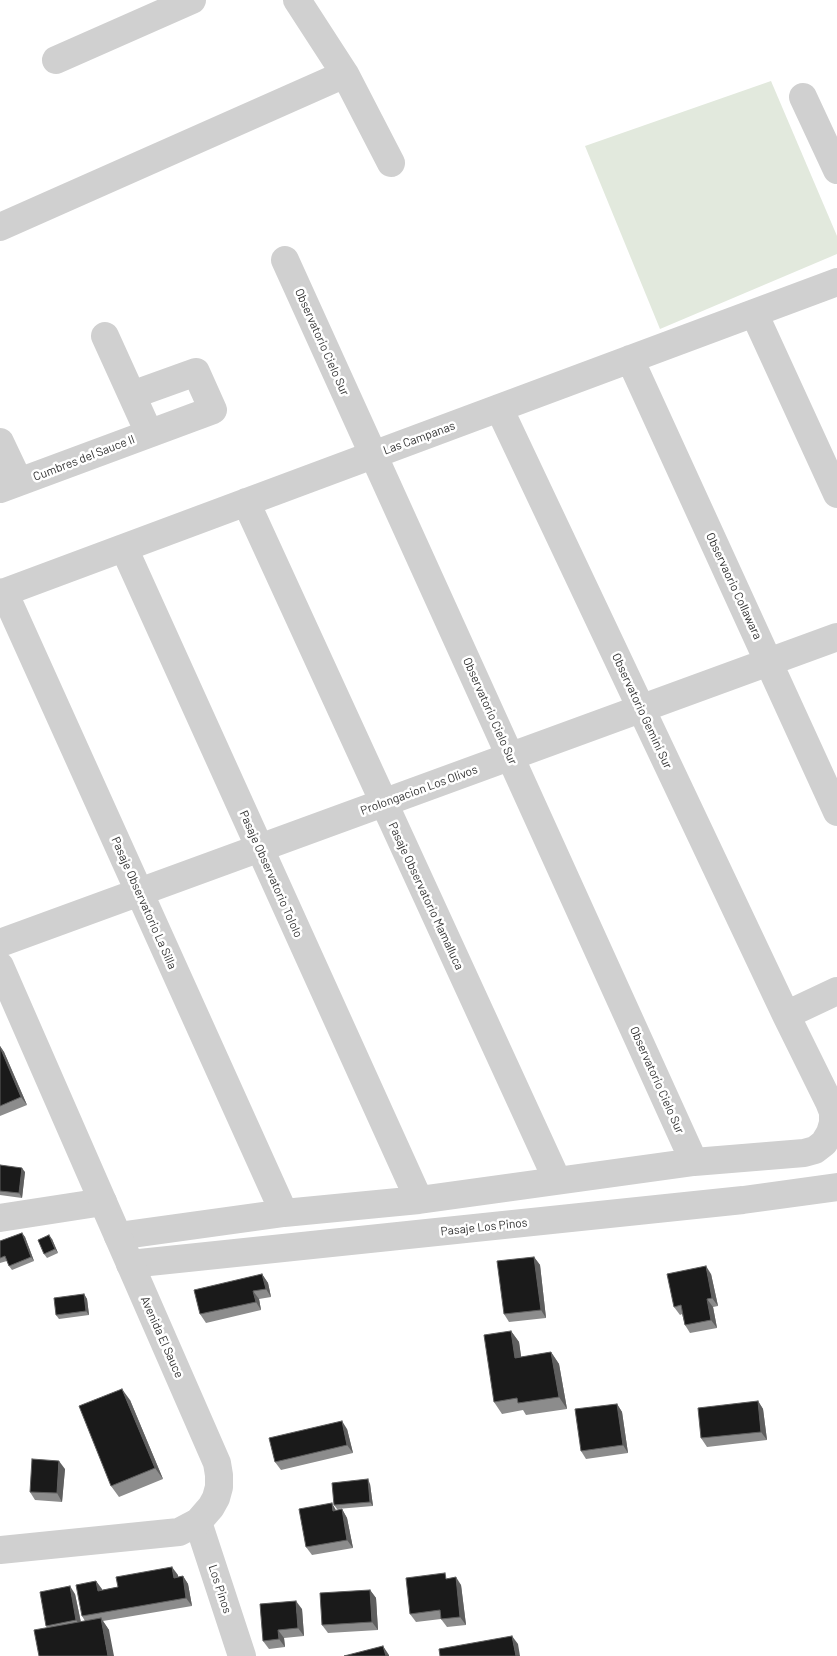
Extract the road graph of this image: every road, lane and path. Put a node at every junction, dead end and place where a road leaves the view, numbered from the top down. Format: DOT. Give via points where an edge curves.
graph roads {
  1 [pos="192,0"];
  2 [pos="297,0"];
  3 [pos="56,60"];
  4 [pos="346,74"];
  5 [pos="803,97"];
  6 [pos="391,163"];
  7 [pos="837,170"];
  8 [pos="0,227"];
  9 [pos="285,260"];
  10 [pos="837,282"];
  11 [pos="754,313"];
  12 [pos="105,336"];
  13 [pos="630,360"];
  14 [pos="132,395"];
  15 [pos="499,408"];
  16 [pos="149,433"];
  17 [pos="0,442"];
  18 [pos="374,455"];
  19 [pos="9,486"];
  20 [pos="837,494"];
  21 [pos="246,502"];
  22 [pos="124,548"];
  23 [pos="2,593"];
  24 [pos="837,637"];
  25 [pos="769,663"];
  26 [pos="641,709"];
  27 [pos="511,756"];
  28 [pos="384,803"];
  29 [pos="837,812"];
  30 [pos="260,848"];
  31 [pos="139,891"];
  32 [pos="0,943"];
  33 [pos="0,966"];
  34 [pos="837,991"];
  35 [pos="786,1015"];
  36 [pos="694,1162"];
  37 [pos="557,1180"];
  38 [pos="837,1187"];
  39 [pos="419,1200"];
  40 [pos="103,1202"];
  41 [pos="284,1213"];
  42 [pos="0,1218"];
  43 [pos="118,1236"];
  44 [pos="130,1264"];
  45 [pos="198,1522"];
  46 [pos="0,1550"];
  47 [pos="242,1656"];
  1 -- 3 [label="street"];
  2 -- 4 [label="street"];
  4 -- 6 [label="street"];
  4 -- 8 [label="street"];
  5 -- 7 [label="street"];
  9 -- 18 [label="street, Observatorio Cielo Sur"];
  10 -- 11 [label="street, Las Campanas"];
  11 -- 13 [label="street, Las Campanas"];
  11 -- 20 [label="street"];
  12 -- 14 [label="street, Cumbres del Sauce II"];
  13 -- 15 [label="street, Las Campanas"];
  13 -- 25 [label="street, Observaorio Collawara"];
  14 -- 16 [label="street, Cumbres del Sauce II"];
  14 -- 16 [label="street, Cumbres del Sauce II" via="196,372 213,410"];
  15 -- 18 [label="street, Las Campanas"];
  15 -- 26 [label="street, Observatorio Gemini Sur"];
  16 -- 19 [label="street, Cumbres del Sauce II"];
  17 -- 19 [label="street, Cumbres del Sauce II"];
  18 -- 21 [label="street, Las Campanas"];
  18 -- 27 [label="street, Observatorio Cielo Sur"];
  21 -- 22 [label="street, Las Campanas"];
  21 -- 28 [label="street, Pasaje Observatorio Mamalluca"];
  22 -- 23 [label="street, Las Campanas"];
  22 -- 30 [label="street, Pasaje Observatorio Tololo"];
  23 -- 31 [label="street, Pasaje Observatorio La Silla"];
  24 -- 25 [label="street, Prolongacion Los Olivos"];
  25 -- 26 [label="street, Prolongacion Los Olivos"];
  25 -- 29 [label="street, Observaorio Collawara"];
  26 -- 27 [label="street, Prolongacion Los Olivos"];
  26 -- 35 [label="street, Observatorio Gemini Sur"];
  27 -- 28 [label="street, Prolongacion Los Olivos"];
  27 -- 36 [label="street, Observatorio Cielo Sur"];
  28 -- 30 [label="street, Prolongacion Los Olivos"];
  28 -- 37 [label="street, Pasaje Observatorio Mamalluca"];
  30 -- 31 [label="street, Prolongacion Los Olivos"];
  30 -- 39 [label="street, Pasaje Observatorio Tololo"];
  31 -- 32 [label="street, Prolongacion Los Olivos"];
  31 -- 41 [label="street, Pasaje Observatorio La Silla"];
  33 -- 40 [label="street, Avenida El Sauce"];
  34 -- 35 [label="street"];
  35 -- 36 [label="street, Observatorio Gemini Sur" via="833,1112 833,1123 824,1143 804,1153"];
  36 -- 37 [label="street, Observatorio Gemini Sur"];
  37 -- 39 [label="street, Observatorio Gemini Sur"];
  38 -- 44 [label="street, Pasaje Los Pinos" via="743,1200"];
  39 -- 41 [label="street, Observatorio Gemini Sur"];
  40 -- 42 [label="street"];
  40 -- 43 [label="street, Avenida El Sauce"];
  41 -- 43 [label="street, Observatorio Gemini Sur"];
  43 -- 44 [label="street, Avenida El Sauce"];
  44 -- 45 [label="street, Avenida El Sauce" via="217,1462 219,1487 216,1498"];
  45 -- 46 [label="street, Avenida El Sauce" via="179,1532"];
  45 -- 47 [label="street, Los Pinos"];
}
